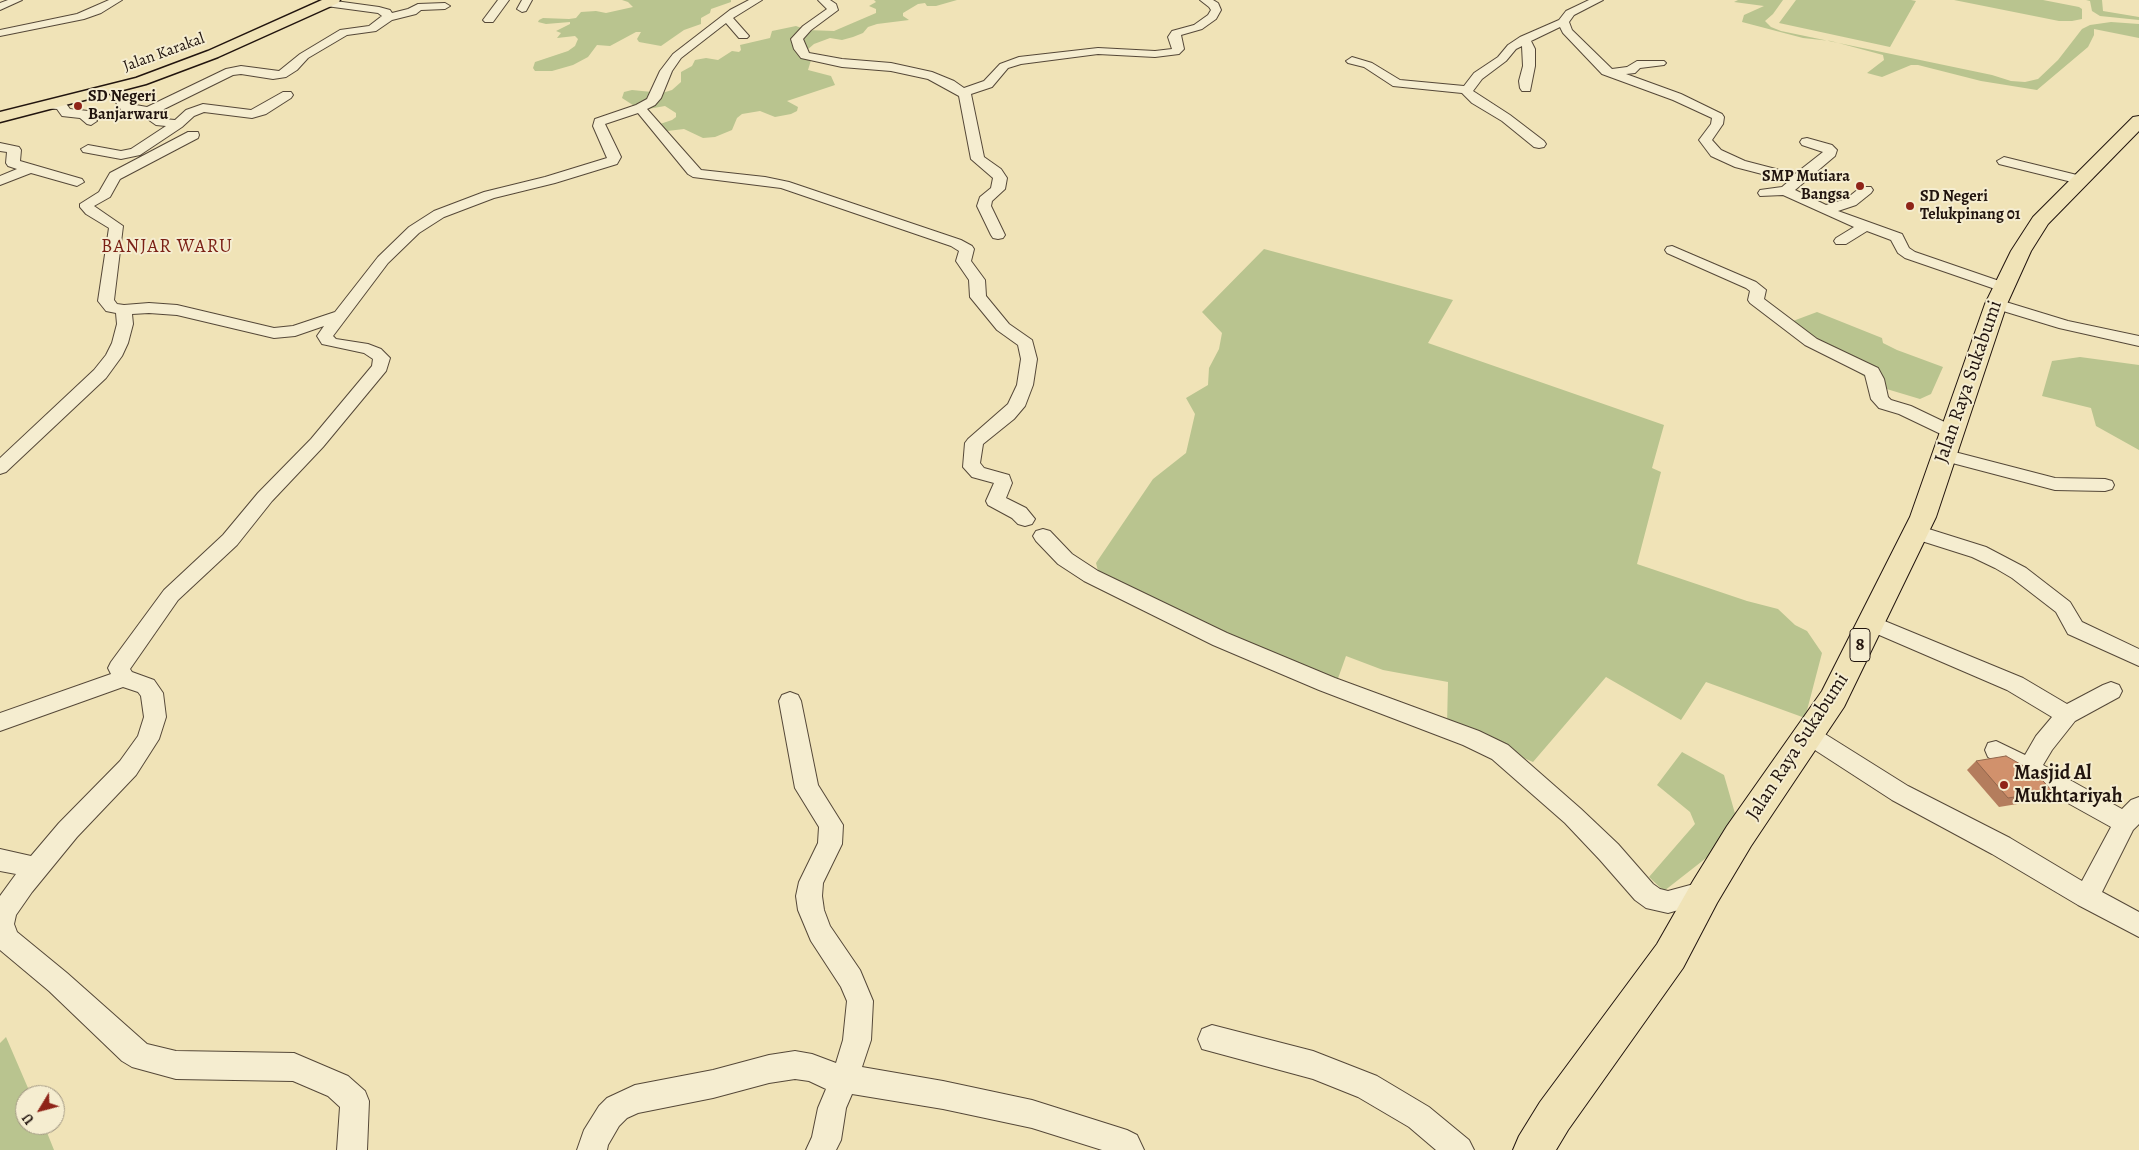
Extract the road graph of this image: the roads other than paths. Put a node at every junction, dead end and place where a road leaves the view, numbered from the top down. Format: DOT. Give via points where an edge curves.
graph roads {
  1 [pos="17,0"];
  2 [pos="117,0"];
  3 [pos="375,0"];
  4 [pos="504,0"];
  5 [pos="757,0"];
  6 [pos="823,0"];
  7 [pos="1205,0"];
  8 [pos="1598,0"];
  9 [pos="330,2"];
  10 [pos="445,6"];
  11 [pos="0,7"];
  12 [pos="362,7"];
  13 [pos="388,17"];
  14 [pos="727,18"];
  15 [pos="489,20"];
  16 [pos="1563,22"];
  17 [pos="0,33"];
  18 [pos="743,36"];
  19 [pos="1524,39"];
  20 [pos="1352,61"];
  21 [pos="1660,63"];
  22 [pos="1610,73"];
  23 [pos="1526,88"];
  24 [pos="113,90"];
  25 [pos="1468,90"];
  26 [pos="964,92"];
  27 [pos="287,95"];
  28 [pos="48,105"];
  29 [pos="640,108"];
  30 [pos="147,112"];
  31 [pos="0,117"];
  32 [pos="91,121"];
  33 [pos="2138,122"];
  34 [pos="178,124"];
  35 [pos="193,135"];
  36 [pos="1807,142"];
  37 [pos="1539,144"];
  38 [pos="0,147"];
  39 [pos="88,148"];
  40 [pos="142,148"];
  41 [pos="165,150"];
  42 [pos="2004,161"];
  43 [pos="29,169"];
  44 [pos="1797,179"];
  45 [pos="2080,180"];
  46 [pos="0,181"];
  47 [pos="77,182"];
  48 [pos="1866,190"];
  49 [pos="1786,191"];
  50 [pos="1765,194"];
  51 [pos="1826,210"];
  52 [pos="1867,225"];
  53 [pos="998,235"];
  54 [pos="1841,241"];
  55 [pos="1672,250"];
  56 [pos="1999,295"];
  57 [pos="124,310"];
  58 [pos="339,316"];
  59 [pos="2139,341"];
  60 [pos="1947,444"];
  61 [pos="0,468"];
  62 [pos="2105,485"];
  63 [pos="1916,532"];
  64 [pos="1870,623"];
  65 [pos="2139,658"];
  66 [pos="122,678"];
  67 [pos="2111,692"];
  68 [pos="790,701"];
  69 [pos="2067,715"];
  70 [pos="0,722"];
  71 [pos="1809,735"];
  72 [pos="1996,750"];
  73 [pos="2029,770"];
  74 [pos="2132,815"];
  75 [pos="0,860"];
  76 [pos="37,868"];
  77 [pos="1705,892"];
  78 [pos="2088,898"];
  79 [pos="2,912"];
  80 [pos="2139,925"];
  81 [pos="1212,1039"];
  82 [pos="846,1077"];
  83 [pos="352,1150"];
  84 [pos="592,1150"];
  85 [pos="821,1150"];
  86 [pos="1129,1150"];
  87 [pos="1459,1150"];
  88 [pos="1532,1150"];
  1 -- 11 [label="street"];
  2 -- 17 [label="street" via="75,18"];
  3 -- 12 [label="street"];
  4 -- 15 [label="street"];
  5 -- 14 [label="street"];
  6 -- 26 [label="street" via="834,10 797,39 805,56 897,68 938,78"];
  7 -- 26 [label="street" via="1214,5 1216,10 1212,17 1198,26 1176,33 1178,49 1175,52 1155,54 1098,50 1019,60 1004,66 988,84"];
  8 -- 16 [label="street" via="1575,10"];
  9 -- 12 [label="street"];
  9 -- 24 [label="main road, Jalan Karakal" via="213,54"];
  10 -- 13 [label="street" via="422,6 412,12"];
  12 -- 13 [label="street" via="386,12"];
  13 -- 30 [label="street" via="372,29 344,32 304,56 284,73 236,70"];
  14 -- 18 [label="street"];
  14 -- 29 [label="street" via="677,56 655,98"];
  16 -- 19 [label="street"];
  16 -- 22 [label="street" via="1567,31"];
  19 -- 23 [label="street" via="1529,50"];
  19 -- 25 [label="street" via="1478,76"];
  20 -- 25 [label="street" via="1375,68 1397,83"];
  21 -- 22 [label="street" via="1637,64 1632,70"];
  22 -- 44 [label="street" via="1677,97 1718,117 1717,124 1705,140 1720,155 1740,164"];
  24 -- 28 [label="main road, Jalan Karakal"];
  24 -- 30 [label="street" via="127,109 142,108"];
  25 -- 37 [label="street" via="1476,100"];
  26 -- 53 [label="street" via="978,159 1000,178 998,188 985,200 984,206"];
  27 -- 34 [label="street" via="255,113 203,108 190,113"];
  28 -- 31 [label="main road, Jalan Karakal"];
  28 -- 32 [label="street" via="61,106 66,113 84,114"];
  29 -- 58 [label="street" via="599,122 614,157 610,162 489,195 439,214 423,224 383,260"];
  29 -- 77 [label="street" via="695,173 784,185 967,249 963,261 977,280 978,297 1003,327 1026,343 1029,359 1020,399 1013,411 974,443 971,463 978,473 1002,479 995,500 1019,512 1065,558 1091,576 1220,639 1500,752 1573,816 1644,892 1656,900 1668,902"];
  30 -- 34 [label="street" via="160,122"];
  33 -- 45 [label="highway, Jalan Raya Sukabumi / 8"];
  34 -- 40 [label="street"];
  35 -- 41 [label="street"];
  36 -- 44 [label="street" via="1827,148 1830,153"];
  38 -- 43 [label="street" via="16,151 13,163"];
  39 -- 40 [label="street" via="121,155"];
  40 -- 41 [label="street"];
  41 -- 57 [label="street" via="115,176 106,194 87,206 116,226 106,301 112,308"];
  42 -- 45 [label="street"];
  43 -- 46 [label="street"];
  43 -- 47 [label="street"];
  44 -- 49 [label="street"];
  45 -- 56 [label="highway, Jalan Raya Sukabumi / 8" via="2040,222"];
  48 -- 51 [label="street" via="1851,202"];
  49 -- 50 [label="street"];
  49 -- 51 [label="street"];
  51 -- 52 [label="street"];
  52 -- 54 [label="street"];
  52 -- 56 [label="street" via="1898,238 1902,249 1910,255"];
  55 -- 60 [label="street" via="1751,285 1758,290 1756,300 1811,342 1872,372 1880,399 1885,404 1905,410"];
  56 -- 59 [label="street" via="2065,325"];
  56 -- 60 [label="highway, Jalan Raya Sukabumi / 8"];
  57 -- 58 [label="street" via="171,310 274,333 295,331"];
  57 -- 61 [label="street" via="125,324 120,344 110,362"];
  58 -- 66 [label="street" via="326,338 332,343 375,352 382,358 380,367 230,540 171,596 122,662 119,668"];
  60 -- 62 [label="street" via="2055,484"];
  60 -- 63 [label="highway, Jalan Raya Sukabumi / 8"];
  63 -- 64 [label="highway, Jalan Raya Sukabumi / 8"];
  63 -- 65 [label="street" via="1979,552 2002,563 2063,608 2076,628"];
  64 -- 69 [label="street" via="2015,684"];
  64 -- 71 [label="highway, Jalan Raya Sukabumi / 8" via="1833,699"];
  66 -- 70 [label="street"];
  66 -- 76 [label="street" via="146,686 152,693 155,717 148,739 128,768 68,830"];
  67 -- 69 [label="street"];
  68 -- 82 [label="street" via="807,788 832,825 830,844 811,882 811,910 820,933 852,979 860,1001 857,1040"];
  69 -- 73 [label="street" via="2044,742"];
  71 -- 77 [label="highway, Jalan Raya Sukabumi / 8" via="1739,836"];
  71 -- 78 [label="street" via="1900,793"];
  72 -- 73 [label="street"];
  73 -- 74 [label="street"];
  74 -- 78 [label="street"];
  75 -- 76 [label="street"];
  76 -- 79 [label="street"];
  77 -- 88 [label="highway, Jalan Raya Sukabumi / 8" via="1670,956"];
  78 -- 80 [label="street"];
  79 -- 83 [label="street" via="1,924 8,940 132,1051 176,1065 294,1067 338,1086 355,1101"];
  81 -- 87 [label="street" via="1313,1065 1366,1086 1418,1117"];
  82 -- 84 [label="street" via="795,1065 782,1066 635,1099 609,1116 597,1134"];
  82 -- 85 [label="street" via="832,1108"];
  82 -- 86 [label="street" via="1032,1114 1117,1140 1127,1145"];
}
